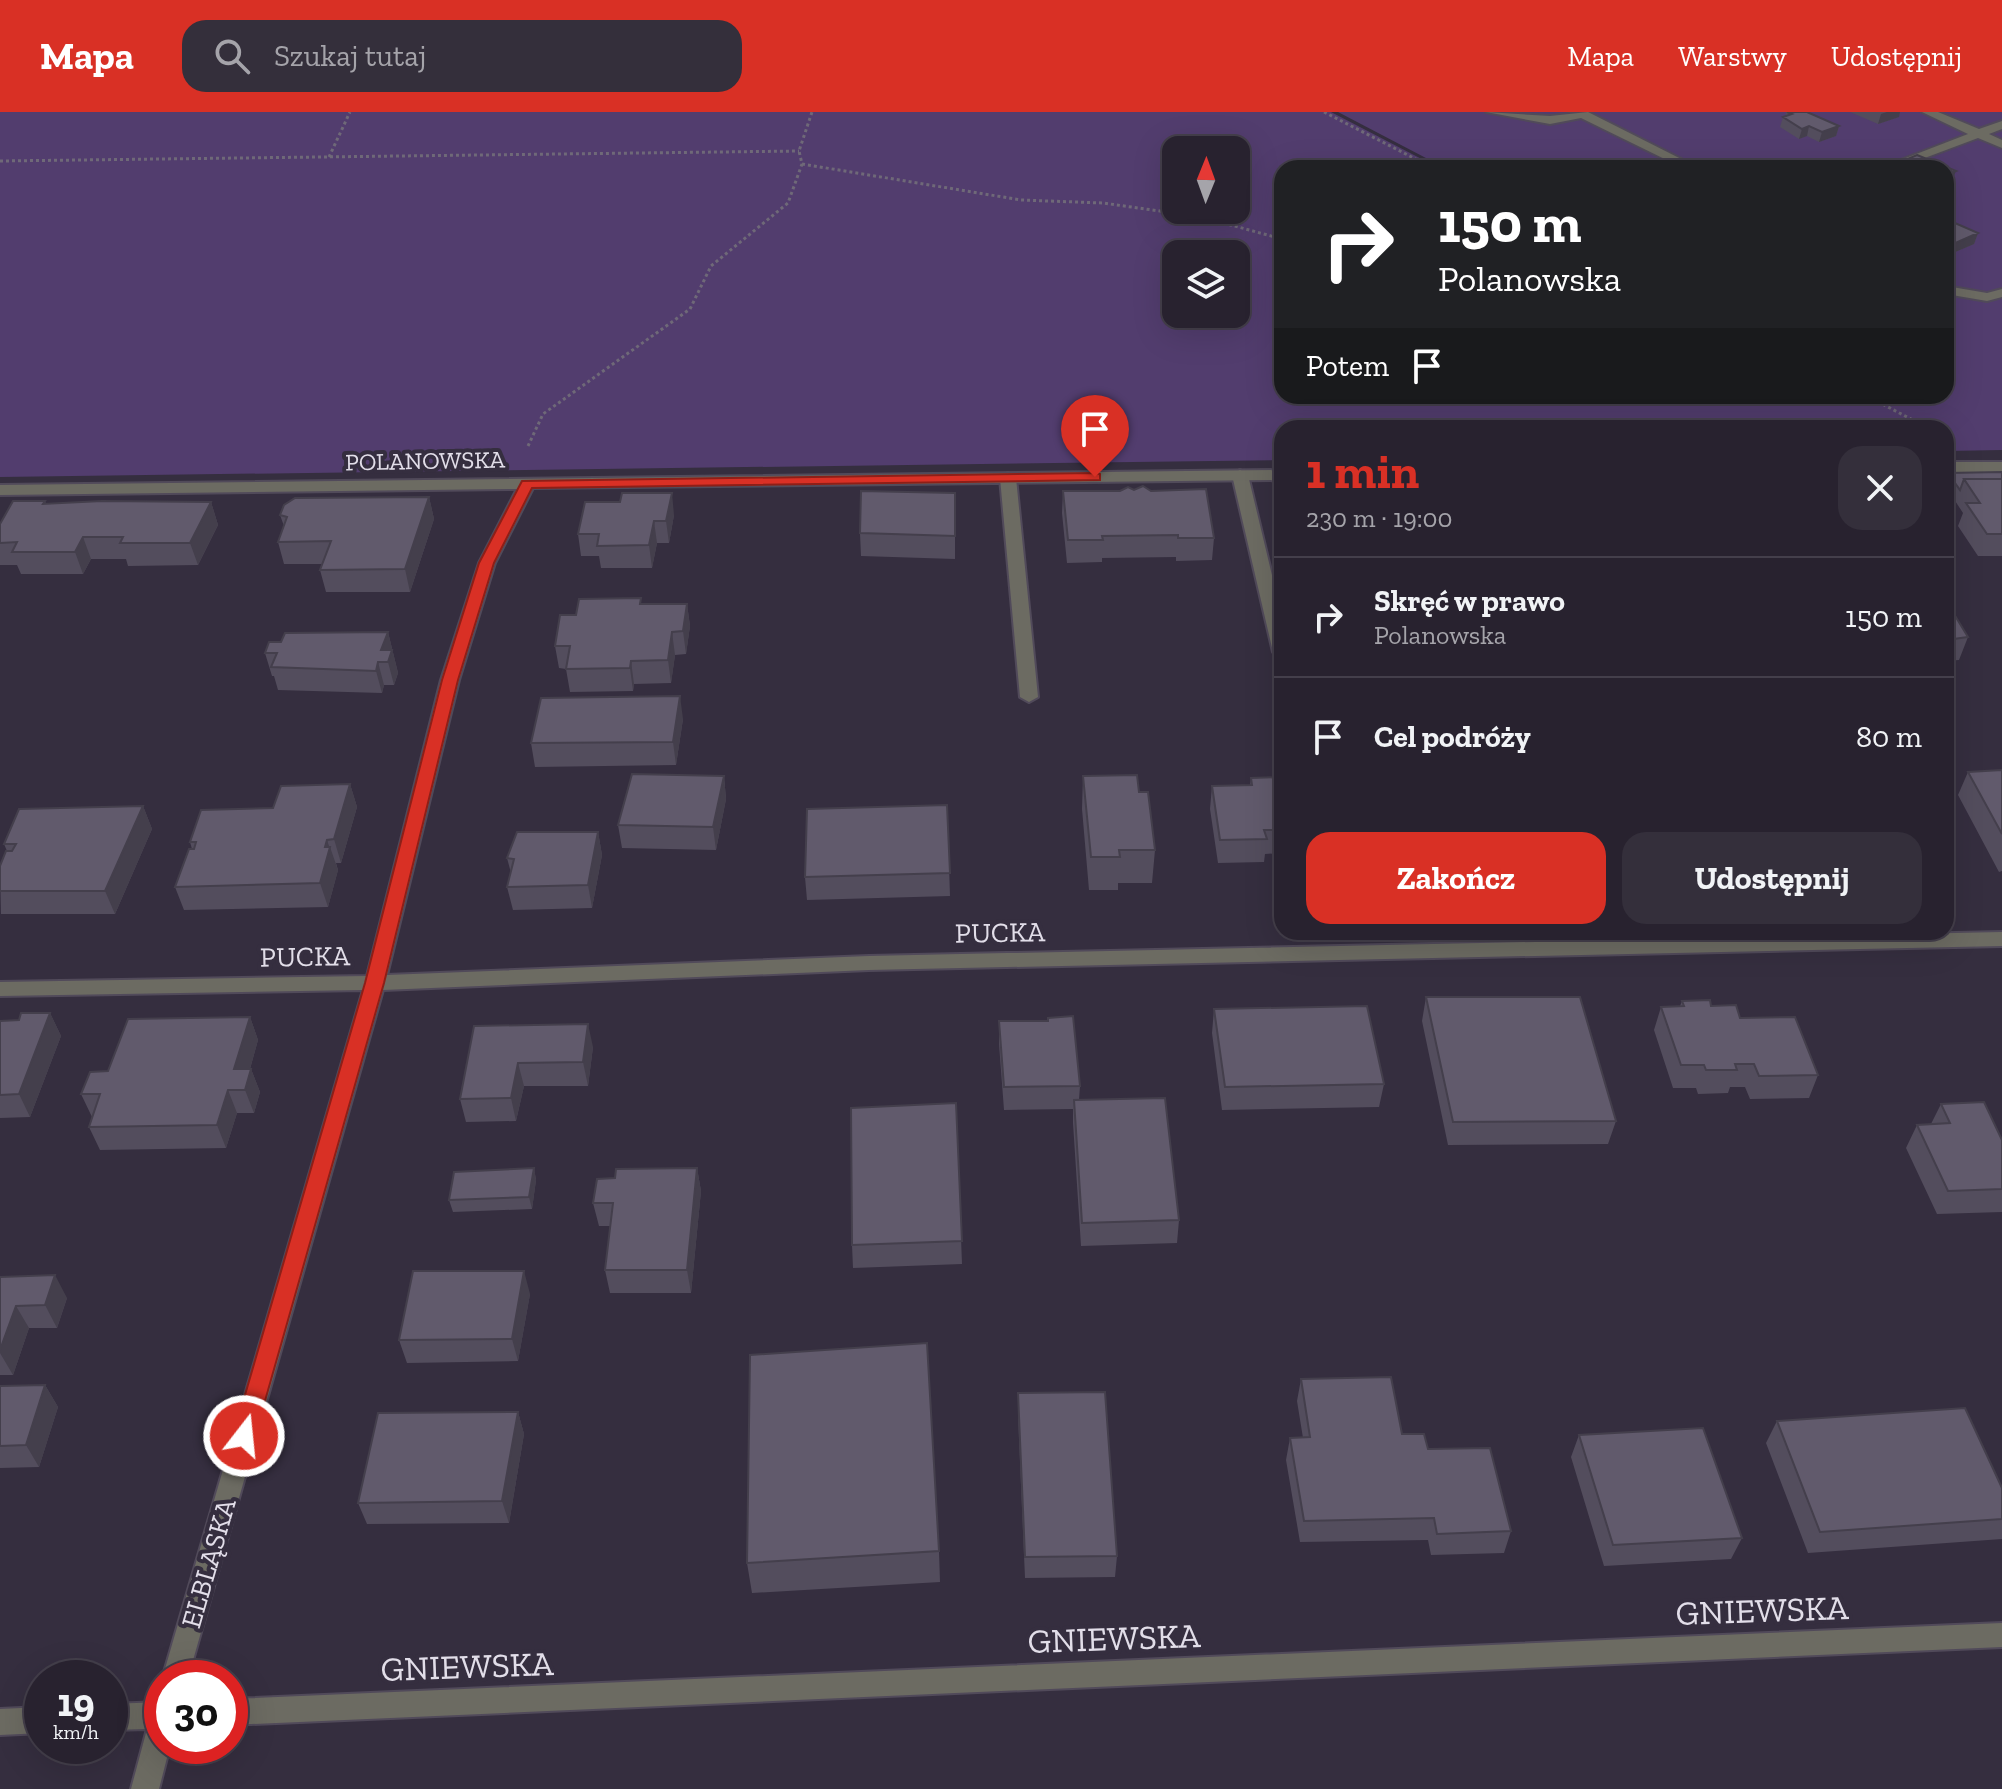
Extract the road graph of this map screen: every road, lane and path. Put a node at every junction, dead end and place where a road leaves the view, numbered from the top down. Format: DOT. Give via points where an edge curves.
graph roads {
  1 [pos="350,112"];
  2 [pos="812,112"];
  3 [pos="1324,112"];
  4 [pos="1492,112"];
  5 [pos="1928,112"];
  6 [pos="1584,113"];
  7 [pos="2002,125"];
  8 [pos="1981,135"];
  9 [pos="2002,144"];
  10 [pos="799,151"];
  11 [pos="329,157"];
  12 [pos="1417,160"];
  13 [pos="1677,160"];
  14 [pos="1909,160"];
  15 [pos="0,161"];
  16 [pos="802,164"];
  17 [pos="1274,237"];
  18 [pos="1954,291"];
  19 [pos="2002,293"];
  20 [pos="1882,404"];
  21 [pos="1913,420"];
  22 [pos="1954,467"];
  23 [pos="2002,467"];
  24 [pos="1240,475"];
  25 [pos="1274,475"];
  26 [pos="1008,478"];
  27 [pos="527,484"];
  28 [pos="0,490"];
  29 [pos="1274,618"];
  30 [pos="1029,697"];
  31 [pos="2002,939"];
  32 [pos="375,983"];
  33 [pos="0,989"];
  34 [pos="2002,1635"];
  35 [pos="180,1660"];
  36 [pos="248,1711"];
  37 [pos="24,1721"];
  38 [pos="0,1722"];
  39 [pos="151,1764"];
  40 [pos="145,1789"];
  1 -- 11 [label="path"];
  2 -- 10 [label="path"];
  3 -- 12 [label="path"];
  4 -- 6 [label="street" via="1550,120"];
  5 -- 8 [label="street"];
  6 -- 13 [label="street"];
  7 -- 8 [label="street"];
  8 -- 9 [label="street"];
  8 -- 14 [label="street"];
  10 -- 11 [label="path"];
  10 -- 16 [label="path"];
  11 -- 15 [label="path"];
  16 -- 17 [label="path" via="1021,200 1103,203 1202,217"];
  16 -- 27 [label="path" via="788,203 711,266 690,309 543,414 528,445"];
  18 -- 19 [label="street" via="1987,297"];
  20 -- 21 [label="path"];
  22 -- 23 [label="street"];
  24 -- 25 [label="street, POLANOWSKA"];
  24 -- 26 [label="street, POLANOWSKA"];
  24 -- 29 [label="street"];
  26 -- 27 [label="street, POLANOWSKA"];
  26 -- 30 [label="street"];
  27 -- 28 [label="street, POLANOWSKA"];
  27 -- 32 [label="street, ELBLĄSKA" via="487,563 455,665"];
  31 -- 32 [label="street, PUCKA" via="869,963"];
  32 -- 33 [label="street, PUCKA"];
  32 -- 35 [label="street, ELBLĄSKA"];
  34 -- 36 [label="street, GNIEWSKA"];
  37 -- 38 [label="street"];
  39 -- 40 [label="street"];
}
